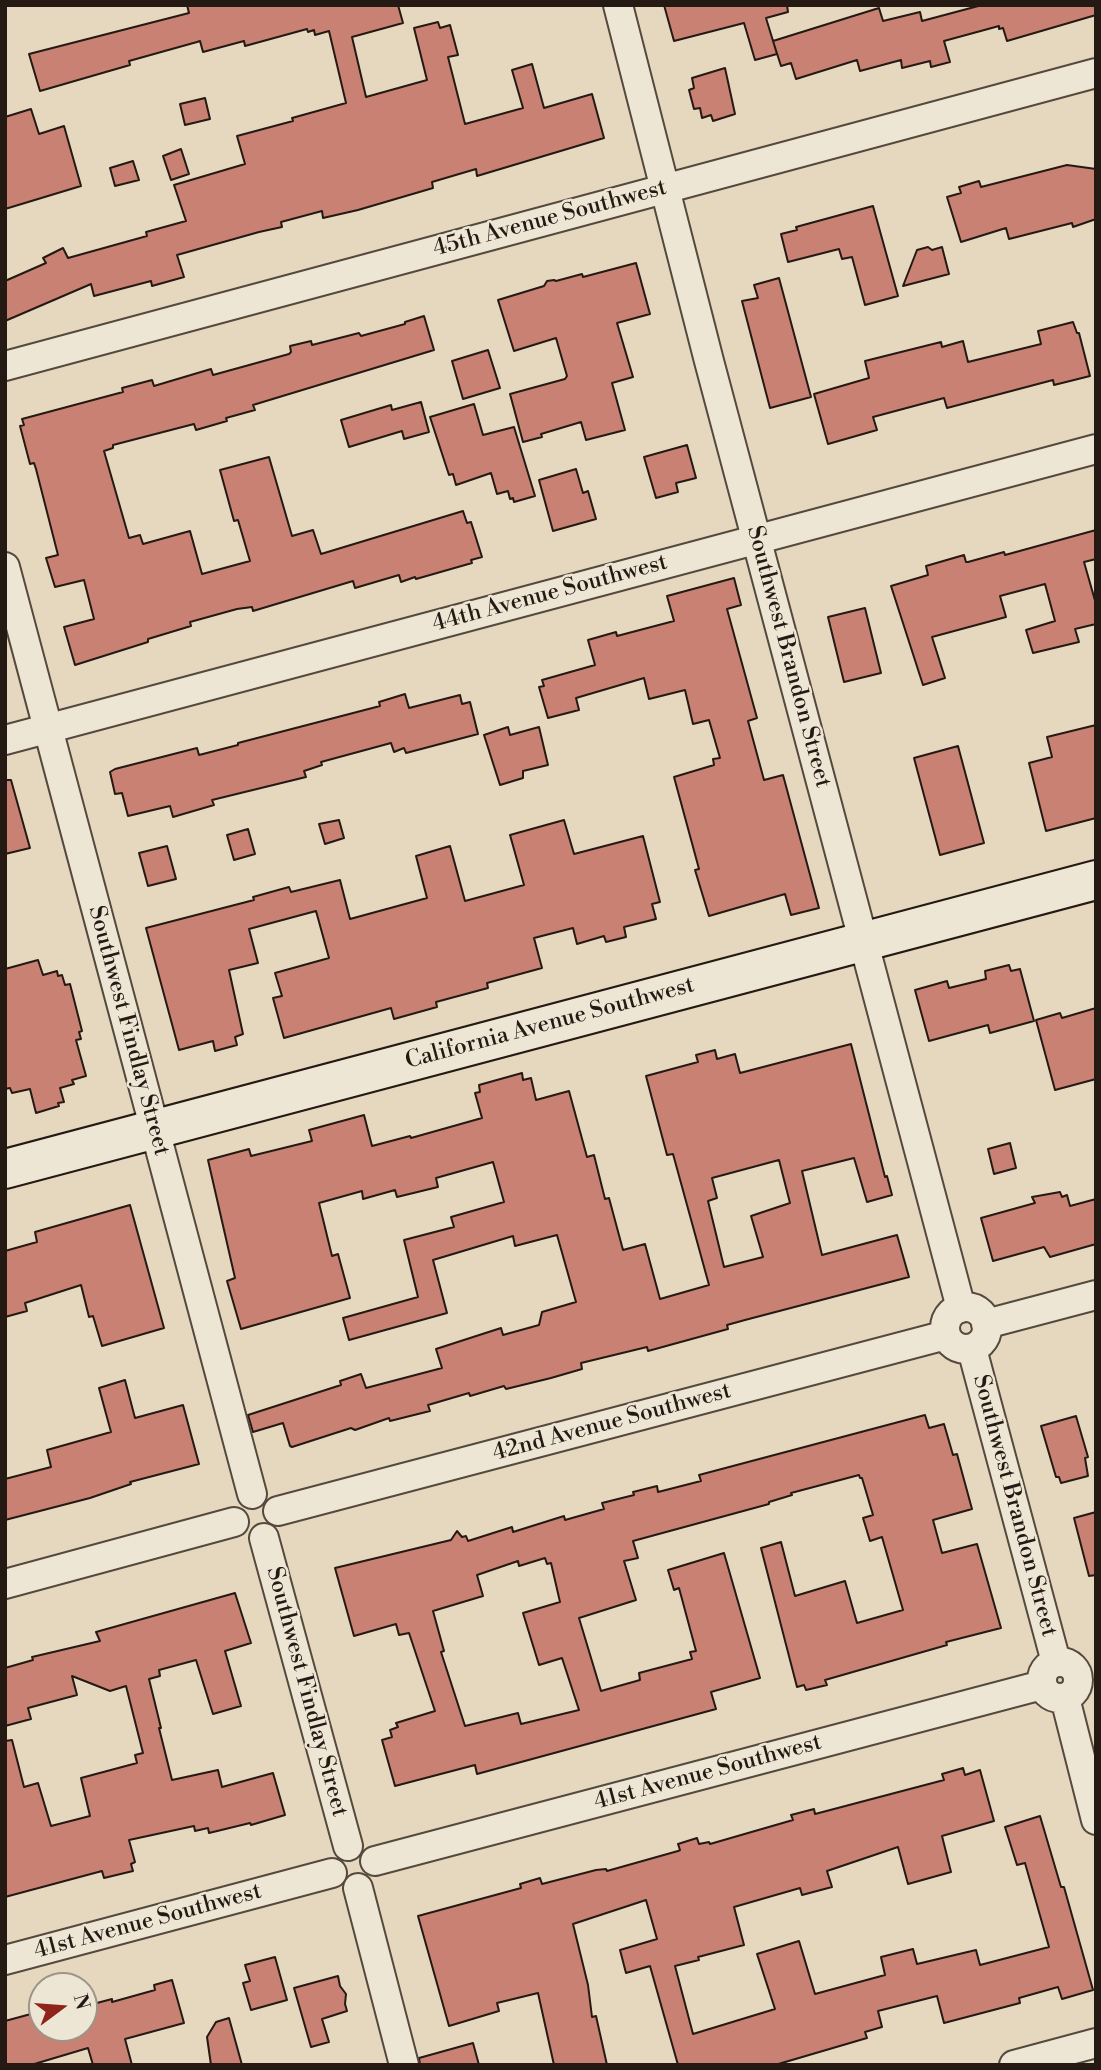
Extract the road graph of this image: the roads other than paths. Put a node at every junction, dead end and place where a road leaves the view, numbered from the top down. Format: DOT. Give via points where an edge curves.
graph roads {
  1 [pos="618,5"];
  2 [pos="1096,74"];
  3 [pos="664,188"];
  4 [pos="5,366"];
  5 [pos="1096,449"];
  6 [pos="757,539"];
  7 [pos="5,567"];
  8 [pos="48,728"];
  9 [pos="5,740"];
  10 [pos="1096,880"];
  11 [pos="863,940"];
  12 [pos="154,1129"];
  13 [pos="5,1169"];
  14 [pos="1096,1295"];
  15 [pos="961,1308"];
  16 [pos="986,1324"];
  17 [pos="946,1335"];
  18 [pos="972,1349"];
  19 [pos="252,1494"];
  20 [pos="278,1511"];
  21 [pos="234,1522"];
  22 [pos="264,1538"];
  23 [pos="5,1584"];
  24 [pos="1067,1678"];
  25 [pos="1096,1820"];
  26 [pos="348,1846"];
  27 [pos="375,1861"];
  28 [pos="332,1873"];
  29 [pos="358,1888"];
  30 [pos="5,1960"];
  31 [pos="1096,2043"];
  32 [pos="404,2065"];
  33 [pos="1014,2065"];
  1 -- 3 [label="street, Southwest Brandon Street"];
  2 -- 3 [label="street, 45th Avenue Southwest"];
  3 -- 4 [label="street, 45th Avenue Southwest"];
  3 -- 6 [label="street, Southwest Brandon Street"];
  5 -- 6 [label="street, 44th Avenue Southwest"];
  6 -- 8 [label="street, 44th Avenue Southwest"];
  6 -- 11 [label="street, Southwest Brandon Street"];
  7 -- 8 [label="street, Southwest Findlay Street"];
  8 -- 9 [label="street, 44th Avenue Southwest"];
  8 -- 12 [label="street, Southwest Findlay Street"];
  10 -- 11 [label="main road, California Avenue Southwest"];
  11 -- 12 [label="main road, California Avenue Southwest"];
  11 -- 15 [label="street, Southwest Brandon Street"];
  12 -- 13 [label="main road, California Avenue Southwest"];
  12 -- 19 [label="street, Southwest Findlay Street"];
  14 -- 16 [label="street"];
  15 -- 16 [label="street" via="977,1310"];
  15 -- 17 [label="street" via="947,1318"];
  16 -- 18 [label="street" via="986,1336"];
  17 -- 18 [label="street" via="956,1347"];
  17 -- 20 [label="street, 42nd Avenue Southwest"];
  18 -- 24 [label="street, Southwest Brandon Street"];
  19 -- 20 [label="street" via="268,1497"];
  19 -- 21 [label="street" via="239,1502"];
  20 -- 22 [label="street" via="276,1528"];
  21 -- 22 [label="street" via="245,1536"];
  21 -- 23 [label="street"];
  22 -- 26 [label="street, Southwest Findlay Street"];
  24 -- 25 [label="street, Southwest Brandon Street"];
  24 -- 27 [label="street, 41st Avenue Southwest"];
  26 -- 27 [label="street" via="364,1847"];
  26 -- 28 [label="street" via="333,1858"];
  27 -- 29 [label="street" via="372,1879"];
  28 -- 29 [label="street" via="340,1885"];
  28 -- 30 [label="street, 41st Avenue Southwest"];
  29 -- 32 [label="street"];
  31 -- 33 [label="street"];
}
